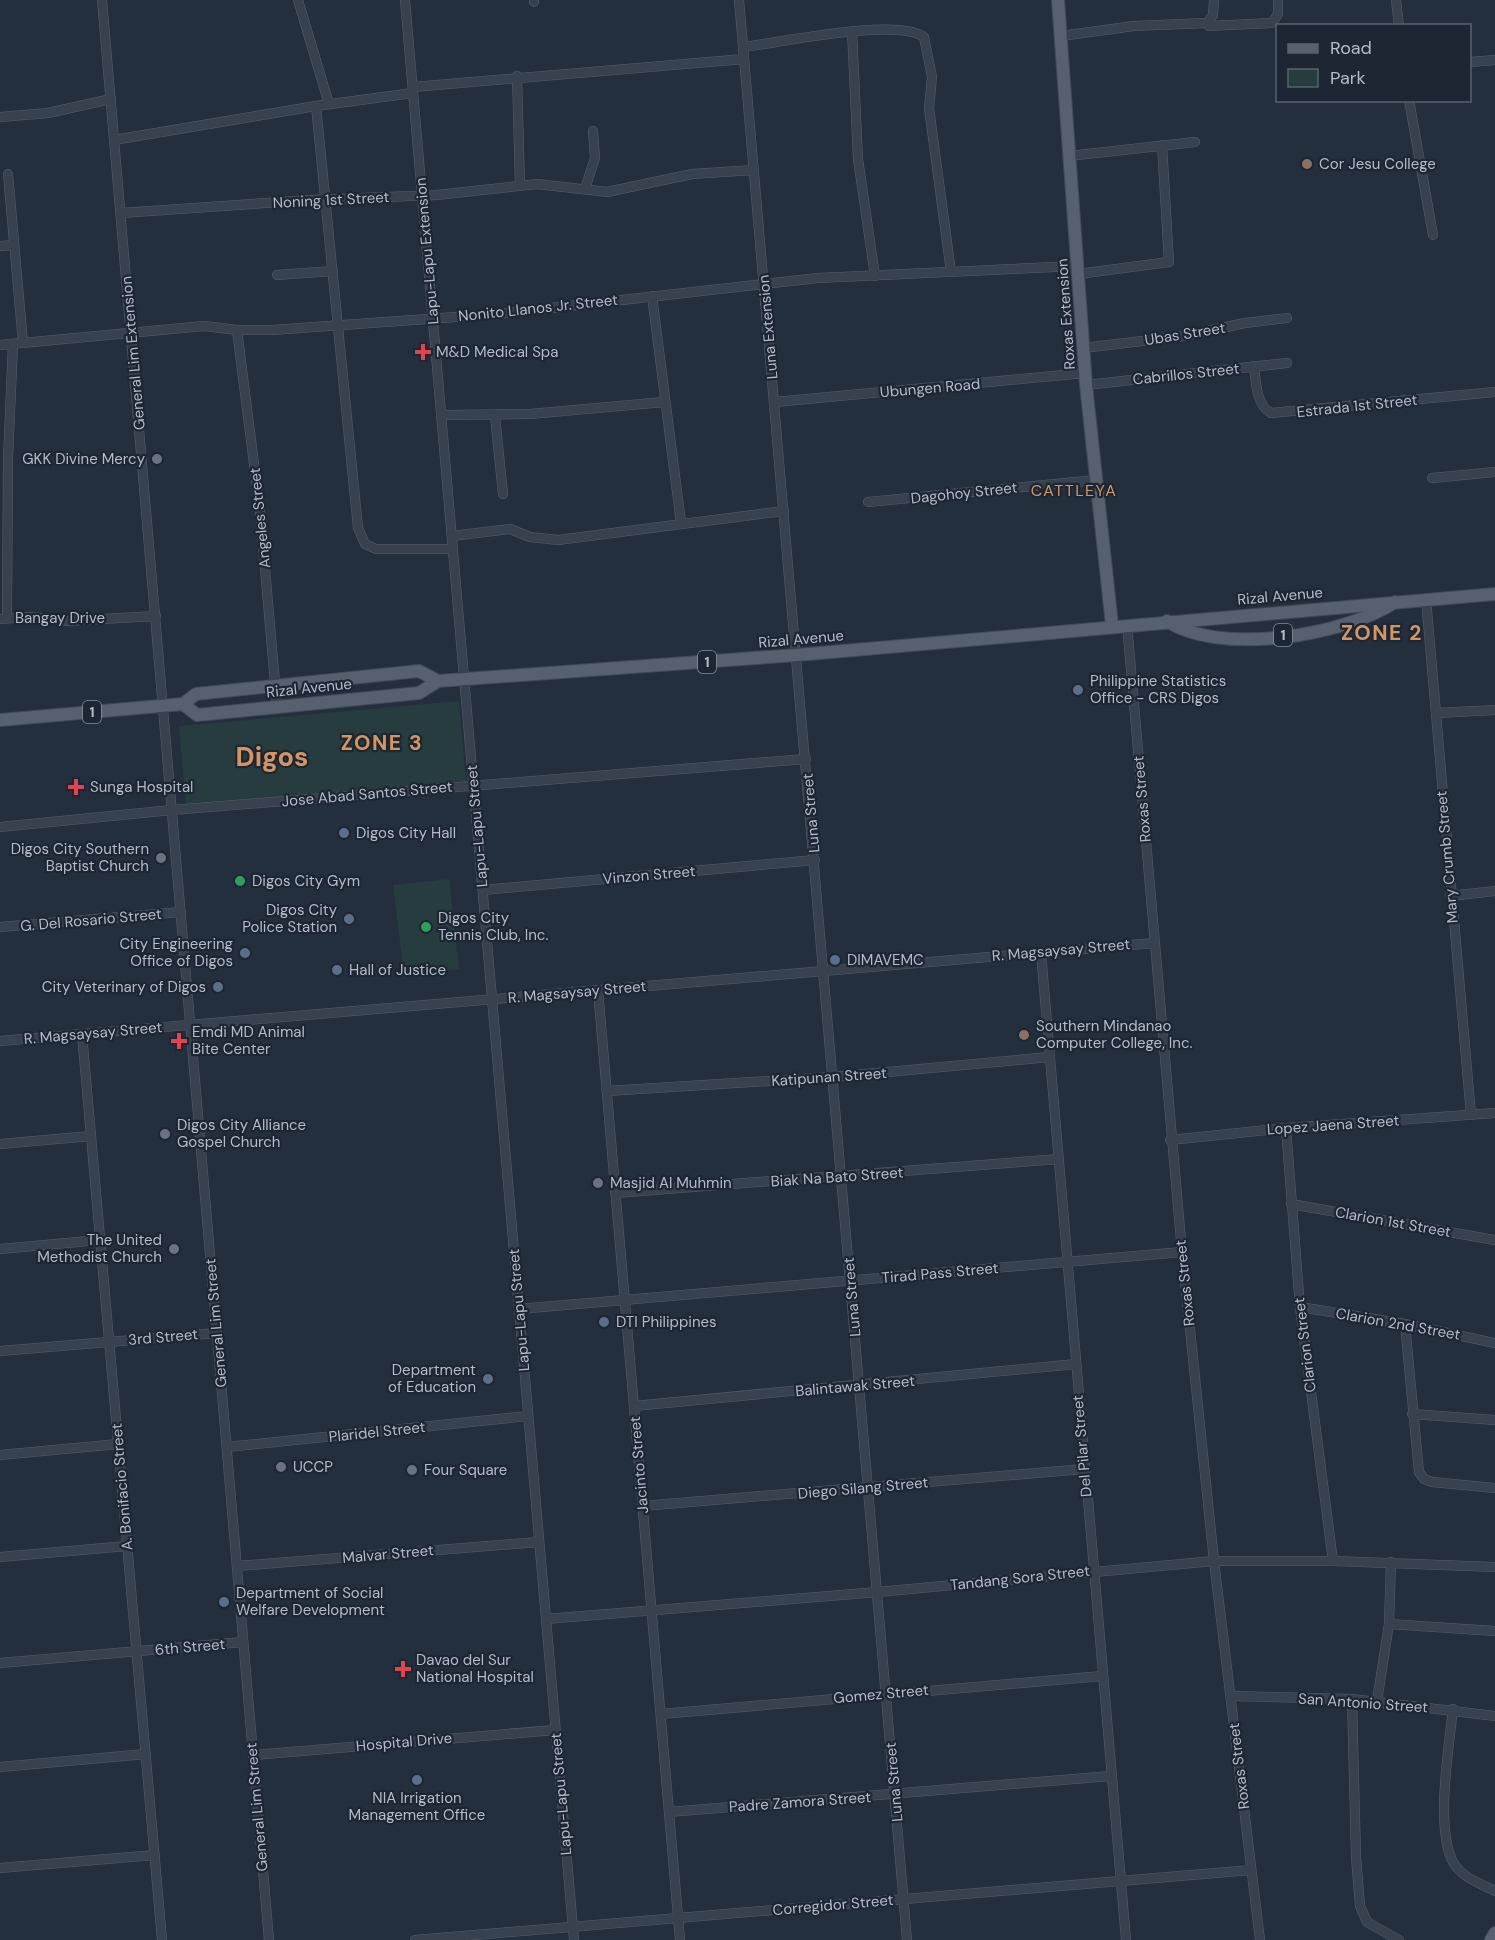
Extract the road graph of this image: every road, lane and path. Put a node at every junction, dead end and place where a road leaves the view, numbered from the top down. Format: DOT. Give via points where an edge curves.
graph roads {
  1 [pos="102,0"];
  2 [pos="298,0"];
  3 [pos="405,0"];
  4 [pos="739,0"];
  5 [pos="1058,0"];
  6 [pos="1214,0"];
  7 [pos="1278,0"];
  8 [pos="1396,0"];
  9 [pos="1207,23"];
  10 [pos="1399,24"];
  11 [pos="852,31"];
  12 [pos="1061,36"];
  13 [pos="743,47"];
  14 [pos="744,59"];
  15 [pos="1495,60"];
  16 [pos="1471,62"];
  17 [pos="517,76"];
  18 [pos="413,90"];
  19 [pos="111,99"];
  20 [pos="1409,102"];
  21 [pos="329,104"];
  22 [pos="316,106"];
  23 [pos="0,117"];
  24 [pos="593,131"];
  25 [pos="114,140"];
  26 [pos="1195,142"];
  27 [pos="1162,145"];
  28 [pos="1069,156"];
  29 [pos="754,170"];
  30 [pos="8,174"];
  31 [pos="520,186"];
  32 [pos="585,189"];
  33 [pos="422,196"];
  34 [pos="327,201"];
  35 [pos="121,213"];
  36 [pos="1433,235"];
  37 [pos="14,245"];
  38 [pos="0,246"];
  39 [pos="1077,270"];
  40 [pos="333,271"];
  41 [pos="951,272"];
  42 [pos="277,275"];
  43 [pos="875,276"];
  44 [pos="764,283"];
  45 [pos="652,296"];
  46 [pos="1287,318"];
  47 [pos="433,319"];
  48 [pos="337,326"];
  49 [pos="237,330"];
  50 [pos="131,333"];
  51 [pos="23,343"];
  52 [pos="13,344"];
  53 [pos="0,345"];
  54 [pos="1083,348"];
  55 [pos="1287,363"];
  56 [pos="1254,366"];
  57 [pos="1085,379"];
  58 [pos="1495,392"];
  59 [pos="664,402"];
  60 [pos="775,402"];
  61 [pos="441,415"];
  62 [pos="495,416"];
  63 [pos="1495,472"];
  64 [pos="1432,478"];
  65 [pos="1096,480"];
  66 [pos="503,494"];
  67 [pos="868,502"];
  68 [pos="784,511"];
  69 [pos="681,523"];
  70 [pos="452,536"];
  71 [pos="453,549"];
  72 [pos="1495,594"];
  73 [pos="1426,599"];
  74 [pos="1396,602"];
  75 [pos="156,616"];
  76 [pos="4,618"];
  77 [pos="1167,621"];
  78 [pos="1127,624"];
  79 [pos="1112,625"];
  80 [pos="797,655"];
  81 [pos="311,681"];
  82 [pos="438,681"];
  83 [pos="464,681"];
  84 [pos="275,684"];
  85 [pos="314,703"];
  86 [pos="183,704"];
  87 [pos="163,706"];
  88 [pos="277,706"];
  89 [pos="1495,710"];
  90 [pos="1436,713"];
  91 [pos="0,720"];
  92 [pos="806,759"];
  93 [pos="473,786"];
  94 [pos="172,810"];
  95 [pos="0,827"];
  96 [pos="815,861"];
  97 [pos="483,890"];
  98 [pos="1495,891"];
  99 [pos="1450,896"];
  100 [pos="181,912"];
  101 [pos="0,927"];
  102 [pos="1154,943"];
  103 [pos="1041,953"];
  104 [pos="824,972"];
  105 [pos="598,990"];
  106 [pos="492,999"];
  107 [pos="191,1024"];
  108 [pos="82,1034"];
  109 [pos="0,1041"];
  110 [pos="1050,1057"];
  111 [pos="833,1077"];
  112 [pos="607,1092"];
  113 [pos="1495,1113"];
  114 [pos="1471,1115"];
  115 [pos="1286,1128"];
  116 [pos="91,1136"];
  117 [pos="1170,1140"];
  118 [pos="0,1144"];
  119 [pos="1059,1159"];
  120 [pos="842,1178"];
  121 [pos="615,1193"];
  122 [pos="1290,1204"];
  123 [pos="100,1240"];
  124 [pos="1495,1240"];
  125 [pos="0,1249"];
  126 [pos="1182,1252"];
  127 [pos="1067,1262"];
  128 [pos="851,1280"];
  129 [pos="625,1300"];
  130 [pos="1300,1307"];
  131 [pos="519,1309"];
  132 [pos="1405,1324"];
  133 [pos="217,1333"];
  134 [pos="109,1342"];
  135 [pos="1495,1343"];
  136 [pos="0,1351"];
  137 [pos="1076,1364"];
  138 [pos="860,1386"];
  139 [pos="634,1406"];
  140 [pos="1412,1414"];
  141 [pos="528,1416"];
  142 [pos="1495,1420"];
  143 [pos="118,1444"];
  144 [pos="227,1447"];
  145 [pos="0,1455"];
  146 [pos="1084,1468"];
  147 [pos="868,1488"];
  148 [pos="1495,1488"];
  149 [pos="642,1506"];
  150 [pos="539,1542"];
  151 [pos="127,1546"];
  152 [pos="0,1557"];
  153 [pos="1214,1561"];
  154 [pos="1333,1561"];
  155 [pos="1391,1562"];
  156 [pos="237,1566"];
  157 [pos="1495,1568"];
  158 [pos="1093,1571"];
  159 [pos="878,1592"];
  160 [pos="652,1610"];
  161 [pos="546,1619"];
  162 [pos="1389,1624"];
  163 [pos="1495,1631"];
  164 [pos="243,1642"];
  165 [pos="137,1651"];
  166 [pos="0,1663"];
  167 [pos="1102,1676"];
  168 [pos="886,1694"];
  169 [pos="1231,1696"];
  170 [pos="1352,1699"];
  171 [pos="1377,1701"];
  172 [pos="1453,1709"];
  173 [pos="661,1714"];
  174 [pos="1495,1716"];
  175 [pos="555,1730"];
  176 [pos="146,1754"];
  177 [pos="253,1755"];
  178 [pos="0,1767"];
  179 [pos="1111,1776"];
  180 [pos="895,1794"];
  181 [pos="669,1812"];
  182 [pos="154,1855"];
  183 [pos="0,1868"];
  184 [pos="1251,1870"];
  185 [pos="1120,1880"];
  186 [pos="1495,1891"];
  187 [pos="904,1899"];
  188 [pos="678,1918"];
  189 [pos="572,1927"];
  190 [pos="1495,1933"];
  191 [pos="162,1940"];
  192 [pos="269,1940"];
  193 [pos="415,1940"];
  194 [pos="574,1940"];
  195 [pos="680,1940"];
  196 [pos="907,1940"];
  197 [pos="1126,1940"];
  198 [pos="1260,1940"];
  199 [pos="1399,1940"];
  200 [pos="1491,1940"];
  1 -- 19 [label="street, General Lim Extension"];
  2 -- 21 [label="street"];
  3 -- 18 [label="street, Lapu-Lapu Extension"];
  4 -- 13 [label="street, Luna Extension"];
  5 -- 12 [label="main road, Roxas Extension"];
  6 -- 9 [label="street" via="1213,15"];
  7 -- 9 [label="street" via="1278,14 1272,23 1223,27"];
  8 -- 10 [label="street"];
  9 -- 12 [label="street" via="1150,24"];
  11 -- 13 [label="street"];
  11 -- 41 [label="street" via="911,32 926,40 932,77 929,108"];
  11 -- 43 [label="street" via="858,159"];
  12 -- 28 [label="main road, Roxas Extension"];
  13 -- 14 [label="street, Luna Extension"];
  14 -- 17 [label="street"];
  14 -- 29 [label="street, Luna Extension"];
  15 -- 16 [label="street"];
  17 -- 18 [label="street"];
  17 -- 31 [label="street"];
  18 -- 21 [label="street"];
  18 -- 33 [label="street, Lapu-Lapu Extension"];
  19 -- 23 [label="street" via="48,113"];
  19 -- 25 [label="street, General Lim Extension"];
  20 -- 36 [label="street"];
  21 -- 22 [label="street"];
  22 -- 25 [label="street"];
  22 -- 34 [label="street"];
  24 -- 32 [label="street" via="595,158"];
  25 -- 35 [label="street, General Lim Extension"];
  26 -- 27 [label="street"];
  27 -- 28 [label="street"];
  27 -- 39 [label="street, Nonito Llanos Jr. Street" via="1169,262"];
  28 -- 39 [label="main road, Roxas Extension"];
  29 -- 32 [label="street, Noning 1st Street" via="692,174 618,191"];
  29 -- 44 [label="street, Luna Extension"];
  30 -- 37 [label="street"];
  31 -- 32 [label="street, Noning 1st Street" via="555,184"];
  31 -- 33 [label="street, Noning 1st Street"];
  33 -- 34 [label="street, Noning 1st Street"];
  33 -- 47 [label="street, Lapu-Lapu Extension"];
  34 -- 35 [label="street, Noning 1st Street"];
  34 -- 40 [label="street"];
  35 -- 50 [label="street, General Lim Extension"];
  37 -- 38 [label="street"];
  37 -- 51 [label="street"];
  39 -- 41 [label="street, Nonito Llanos Jr. Street"];
  39 -- 54 [label="main road, Roxas Extension"];
  40 -- 42 [label="street"];
  40 -- 48 [label="street"];
  41 -- 43 [label="street, Nonito Llanos Jr. Street"];
  43 -- 44 [label="street, Nonito Llanos Jr. Street"];
  44 -- 45 [label="street, Nonito Llanos Jr. Street"];
  44 -- 60 [label="street, Luna Extension"];
  45 -- 47 [label="street, Nonito Llanos Jr. Street"];
  45 -- 59 [label="street"];
  46 -- 54 [label="street, Ubas Street"];
  47 -- 48 [label="street, Nonito Llanos Jr. Street"];
  47 -- 61 [label="street, Lapu-Lapu Extension"];
  48 -- 49 [label="street, Nonito Llanos Jr. Street"];
  48 -- 71 [label="street" via="361,537 376,549"];
  49 -- 50 [label="street, Nonito Llanos Jr. Street" via="204,326"];
  49 -- 84 [label="street, Angeles Street" via="260,511"];
  50 -- 51 [label="street, Nonito Llanos Jr. Street"];
  50 -- 75 [label="street, General Lim Extension"];
  51 -- 52 [label="street, Nonito Llanos Jr. Street"];
  52 -- 53 [label="street, Nonito Llanos Jr. Street"];
  52 -- 76 [label="street"];
  54 -- 57 [label="main road, Roxas Extension"];
  55 -- 56 [label="street, Cabrillos Street"];
  56 -- 57 [label="street, Cabrillos Street"];
  56 -- 58 [label="street, Estrada 1st Street" via="1261,402 1264,410 1271,413"];
  57 -- 60 [label="street, Ubungen Road"];
  57 -- 65 [label="main road, Roxas Extension"];
  59 -- 62 [label="street"];
  59 -- 69 [label="street"];
  60 -- 68 [label="street, Luna Extension"];
  61 -- 62 [label="street"];
  61 -- 70 [label="street, Lapu-Lapu Extension"];
  62 -- 66 [label="street"];
  63 -- 64 [label="street"];
  65 -- 67 [label="street, Dagohoy Street"];
  65 -- 79 [label="main road, Roxas Extension"];
  68 -- 69 [label="street"];
  68 -- 80 [label="street, Luna Extension"];
  69 -- 70 [label="street" via="558,540 530,537 510,529"];
  70 -- 71 [label="street, Lapu-Lapu Extension"];
  71 -- 83 [label="street, Lapu-Lapu Extension"];
  72 -- 73 [label="main road, Rizal Avenue / 1"];
  73 -- 74 [label="main road, Rizal Avenue / 1"];
  73 -- 90 [label="street, Mary Crumb Street"];
  74 -- 77 [label="main road, Rizal Avenue / 1"];
  74 -- 77 [label="main road, Rizal Avenue / 1" via="1362,621 1310,633 1219,639 1190,633"];
  75 -- 76 [label="street, Bangay Drive" via="66,621 31,616"];
  75 -- 87 [label="street, General Lim Extension"];
  77 -- 78 [label="main road, Rizal Avenue / 1"];
  78 -- 79 [label="main road, Rizal Avenue / 1"];
  78 -- 102 [label="street, Roxas Street"];
  79 -- 80 [label="main road, Rizal Avenue / 1"];
  80 -- 83 [label="main road, Rizal Avenue / 1"];
  80 -- 92 [label="street, Luna Street"];
  81 -- 82 [label="main road, Rizal Avenue / 1" via="419,671"];
  81 -- 84 [label="main road, Rizal Avenue / 1"];
  81 -- 85 [label="main road"];
  82 -- 83 [label="main road, Rizal Avenue / 1"];
  82 -- 85 [label="main road, Rizal Avenue / 1" via="419,693"];
  83 -- 93 [label="street, Lapu-Lapu Street"];
  84 -- 86 [label="main road, Rizal Avenue / 1" via="196,694"];
  84 -- 88 [label="street, Angeles Street"];
  85 -- 88 [label="main road, Rizal Avenue / 1"];
  86 -- 87 [label="main road, Rizal Avenue / 1"];
  86 -- 88 [label="main road, Rizal Avenue / 1" via="197,715"];
  87 -- 91 [label="main road, Rizal Avenue / 1"];
  87 -- 94 [label="street, General Lim Street"];
  89 -- 90 [label="street"];
  90 -- 99 [label="street, Mary Crumb Street"];
  92 -- 93 [label="street, Jose Abad Santos Street"];
  92 -- 96 [label="street, Luna Street"];
  93 -- 94 [label="street, Jose Abad Santos Street"];
  93 -- 97 [label="street, Lapu-Lapu Street"];
  94 -- 95 [label="street, Jose Abad Santos Street"];
  94 -- 100 [label="street, General Lim Street"];
  96 -- 97 [label="street, Vinzon Street"];
  96 -- 104 [label="street, Luna Street"];
  97 -- 106 [label="street, Lapu-Lapu Street"];
  98 -- 99 [label="street"];
  99 -- 114 [label="street, Mary Crumb Street"];
  100 -- 101 [label="street, G. Del Rosario Street"];
  100 -- 107 [label="street, General Lim Street"];
  102 -- 103 [label="street, R. Magsaysay Street"];
  102 -- 117 [label="street, Roxas Street"];
  103 -- 104 [label="street, R. Magsaysay Street"];
  103 -- 110 [label="street, Del Pilar Street"];
  104 -- 105 [label="street, R. Magsaysay Street"];
  104 -- 111 [label="street, Luna Street"];
  105 -- 106 [label="street, R. Magsaysay Street"];
  105 -- 112 [label="street, Jacinto Street"];
  106 -- 107 [label="street, R. Magsaysay Street"];
  106 -- 131 [label="street, Lapu-Lapu Street"];
  107 -- 108 [label="street, R. Magsaysay Street"];
  107 -- 133 [label="street, General Lim Street"];
  108 -- 109 [label="street, R. Magsaysay Street"];
  108 -- 116 [label="street, A. Bonifacio Street"];
  110 -- 111 [label="street, Katipunan Street"];
  110 -- 119 [label="street, Del Pilar Street"];
  111 -- 112 [label="street, Katipunan Street"];
  111 -- 120 [label="street, Luna Street"];
  112 -- 121 [label="street, Jacinto Street"];
  113 -- 114 [label="street, Lopez Jaena Street"];
  114 -- 115 [label="street, Lopez Jaena Street"];
  115 -- 117 [label="street, Lopez Jaena Street"];
  115 -- 122 [label="street, Clarion Street"];
  116 -- 118 [label="street"];
  116 -- 123 [label="street, A. Bonifacio Street"];
  117 -- 126 [label="street, Roxas Street"];
  119 -- 120 [label="street, Biak Na Bato Street"];
  119 -- 127 [label="street, Del Pilar Street"];
  120 -- 121 [label="street, Biak Na Bato Street"];
  120 -- 128 [label="street, Luna Street"];
  121 -- 129 [label="street, Jacinto Street"];
  122 -- 124 [label="street, Clarion 1st Street"];
  122 -- 130 [label="street, Clarion Street"];
  123 -- 125 [label="street"];
  123 -- 134 [label="street, A. Bonifacio Street"];
  126 -- 127 [label="street, Tirad Pass Street"];
  126 -- 153 [label="street, Roxas Street"];
  127 -- 128 [label="street, Tirad Pass Street"];
  127 -- 137 [label="street, Del Pilar Street"];
  128 -- 129 [label="street, Tirad Pass Street"];
  128 -- 138 [label="street, Luna Street"];
  129 -- 131 [label="street, Tirad Pass Street"];
  129 -- 139 [label="street, Jacinto Street"];
  130 -- 132 [label="street, Clarion 2nd Street"];
  130 -- 154 [label="street, Clarion Street"];
  131 -- 141 [label="street, Lapu-Lapu Street"];
  132 -- 135 [label="street, Clarion 2nd Street"];
  132 -- 140 [label="street"];
  133 -- 134 [label="street, 3rd Street"];
  133 -- 144 [label="street, General Lim Street"];
  134 -- 136 [label="street, 3rd Street"];
  134 -- 143 [label="street, A. Bonifacio Street"];
  137 -- 138 [label="street, Balintawak Street"];
  137 -- 146 [label="street, Del Pilar Street"];
  138 -- 139 [label="street, Balintawak Street"];
  138 -- 147 [label="street, Luna Street"];
  139 -- 149 [label="street, Jacinto Street"];
  140 -- 142 [label="street"];
  140 -- 148 [label="street" via="1421,1476 1432,1482"];
  141 -- 144 [label="street, Plaridel Street"];
  141 -- 150 [label="street, Lapu-Lapu Street"];
  143 -- 145 [label="street"];
  143 -- 151 [label="street, A. Bonifacio Street"];
  144 -- 156 [label="street, General Lim Street"];
  146 -- 147 [label="street, Diego Silang Street"];
  146 -- 158 [label="street, Del Pilar Street"];
  147 -- 149 [label="street, Diego Silang Street"];
  147 -- 159 [label="street, Luna Street"];
  149 -- 160 [label="street, Jacinto Street"];
  150 -- 156 [label="street, Malvar Street"];
  150 -- 161 [label="street, Lapu-Lapu Street"];
  151 -- 152 [label="street"];
  151 -- 165 [label="street, A. Bonifacio Street"];
  153 -- 154 [label="street, Tandang Sora Street"];
  153 -- 158 [label="street, Tandang Sora Street"];
  153 -- 169 [label="street, Roxas Street"];
  154 -- 155 [label="street, Tandang Sora Street"];
  155 -- 157 [label="street, Tandang Sora Street"];
  155 -- 162 [label="street"];
  156 -- 164 [label="street, General Lim Street"];
  158 -- 159 [label="street, Tandang Sora Street"];
  158 -- 167 [label="street, Del Pilar Street"];
  159 -- 160 [label="street, Tandang Sora Street"];
  159 -- 168 [label="street, Luna Street"];
  160 -- 161 [label="street, Tandang Sora Street"];
  160 -- 173 [label="street, Jacinto Street"];
  161 -- 175 [label="street, Lapu-Lapu Street"];
  162 -- 163 [label="street"];
  162 -- 171 [label="street"];
  164 -- 165 [label="street, 6th Street"];
  164 -- 177 [label="street, General Lim Street"];
  165 -- 166 [label="street, 6th Street"];
  165 -- 176 [label="street, A. Bonifacio Street"];
  167 -- 168 [label="street, Gomez Street"];
  167 -- 179 [label="street, Del Pilar Street"];
  168 -- 173 [label="street, Gomez Street"];
  168 -- 180 [label="street, Luna Street"];
  169 -- 170 [label="street, San Antonio Street"];
  169 -- 184 [label="street, Roxas Street"];
  170 -- 171 [label="street, San Antonio Street"];
  170 -- 199 [label="street" via="1360,1906 1367,1922"];
  171 -- 172 [label="street, San Antonio Street"];
  172 -- 174 [label="street, San Antonio Street"];
  172 -- 186 [label="street" via="1445,1786 1449,1848 1460,1871"];
  173 -- 181 [label="street, Jacinto Street"];
  175 -- 177 [label="street, Hospital Drive"];
  175 -- 189 [label="street, Lapu-Lapu Street"];
  176 -- 178 [label="street"];
  176 -- 182 [label="street, A. Bonifacio Street"];
  177 -- 192 [label="street, General Lim Street"];
  179 -- 180 [label="street, Padre Zamora Street"];
  179 -- 185 [label="street, Del Pilar Street"];
  180 -- 181 [label="street, Padre Zamora Street"];
  180 -- 187 [label="street, Luna Street"];
  181 -- 188 [label="street, Jacinto Street"];
  182 -- 183 [label="street"];
  182 -- 191 [label="street, A. Bonifacio Street"];
  184 -- 185 [label="street, Corregidor Street"];
  184 -- 198 [label="street, Roxas Street"];
  185 -- 187 [label="street, Corregidor Street"];
  185 -- 197 [label="street, Del Pilar Street"];
  187 -- 188 [label="street, Corregidor Street"];
  187 -- 196 [label="street, Luna Street"];
  188 -- 189 [label="street, Corregidor Street"];
  188 -- 195 [label="street, Jacinto Street"];
  189 -- 193 [label="street, Corregidor Street"];
  189 -- 194 [label="street, Lapu-Lapu Street"];
  190 -- 200 [label="main road"];
}
